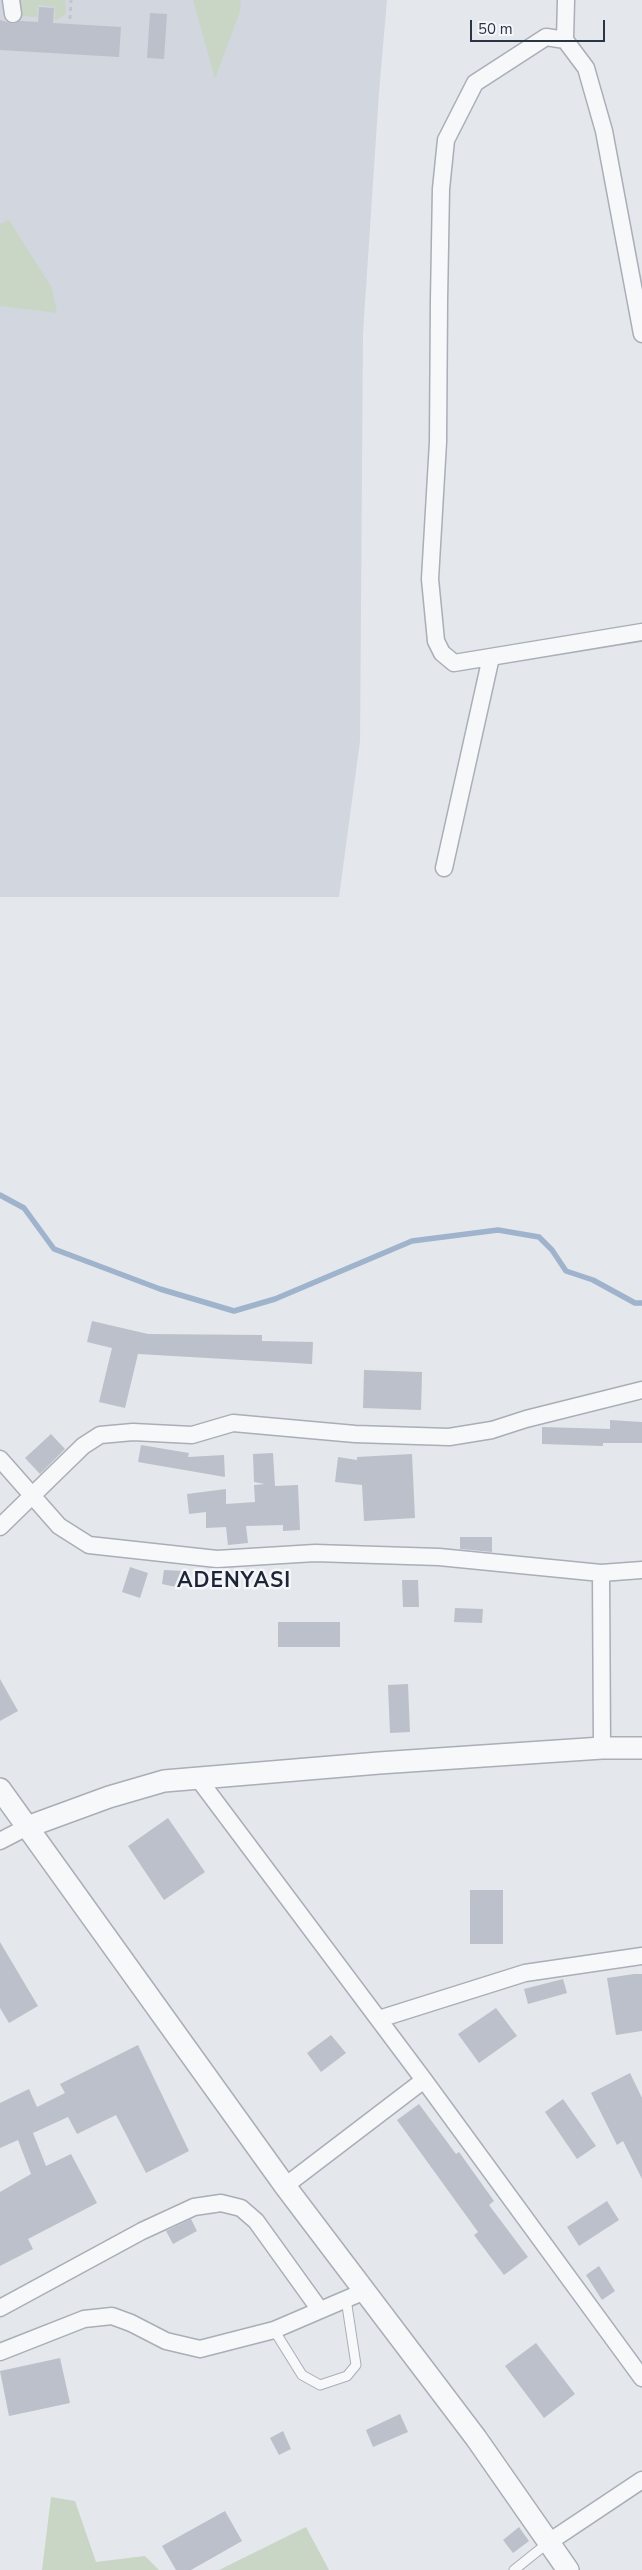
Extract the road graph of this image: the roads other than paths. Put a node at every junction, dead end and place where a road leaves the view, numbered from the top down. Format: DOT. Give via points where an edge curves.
graph roads {
  1 [pos="566,0"];
  2 [pos="565,40"];
  3 [pos="642,334"];
  4 [pos="642,632"];
  5 [pos="491,657"];
  6 [pos="444,868"];
  7 [pos="642,1390"];
  8 [pos="0,1459"];
  9 [pos="33,1497"];
  10 [pos="0,1527"];
  11 [pos="642,1570"];
  12 [pos="602,1573"];
  13 [pos="602,1748"];
  14 [pos="642,1748"];
  15 [pos="197,1778"];
  16 [pos="0,1789"];
  17 [pos="27,1827"];
  18 [pos="0,1841"];
  19 [pos="642,1956"];
  20 [pos="378,2019"];
  21 [pos="424,2080"];
  22 [pos="285,2186"];
  23 [pos="356,2296"];
  24 [pos="0,2308"];
  25 [pos="320,2310"];
  26 [pos="274,2330"];
  27 [pos="0,2352"];
  28 [pos="642,2378"];
  29 [pos="642,2480"];
  30 [pos="549,2542"];
  31 [pos="514,2570"];
  32 [pos="568,2570"];
  1 -- 2 [label="street"];
  2 -- 3 [label="street" via="586,68 604,131"];
  2 -- 5 [label="street" via="546,37 475,83 446,140 441,189 438,442 431,587 436,641 442,653 454,663"];
  4 -- 5 [label="street"];
  5 -- 6 [label="street"];
  7 -- 9 [label="street" via="492,1430 449,1436 355,1434 233,1423 192,1435 133,1432 100,1435 83,1446"];
  8 -- 9 [label="street"];
  9 -- 10 [label="street"];
  9 -- 12 [label="street" via="59,1526 89,1544 217,1559 316,1553 420,1557"];
  11 -- 12 [label="street"];
  12 -- 13 [label="street"];
  13 -- 14 [label="street"];
  13 -- 15 [label="street"];
  15 -- 17 [label="street" via="155,1784 109,1797"];
  15 -- 20 [label="street"];
  16 -- 17 [label="street"];
  17 -- 18 [label="street"];
  17 -- 22 [label="street"];
  19 -- 20 [label="street" via="525,1973"];
  20 -- 21 [label="street"];
  21 -- 22 [label="street"];
  21 -- 28 [label="street"];
  22 -- 23 [label="street"];
  23 -- 25 [label="street"];
  23 -- 26 [label="lane" via="356,2366 347,2376 320,2385 302,2375"];
  23 -- 30 [label="street" via="476,2438"];
  24 -- 25 [label="street" via="98,2253 168,2219 194,2207 221,2203 241,2208 256,2222"];
  25 -- 26 [label="street"];
  26 -- 27 [label="street" via="200,2349 166,2341 112,2316 84,2319"];
  29 -- 30 [label="street"];
  30 -- 31 [label="lane"];
  30 -- 32 [label="street"];
}
